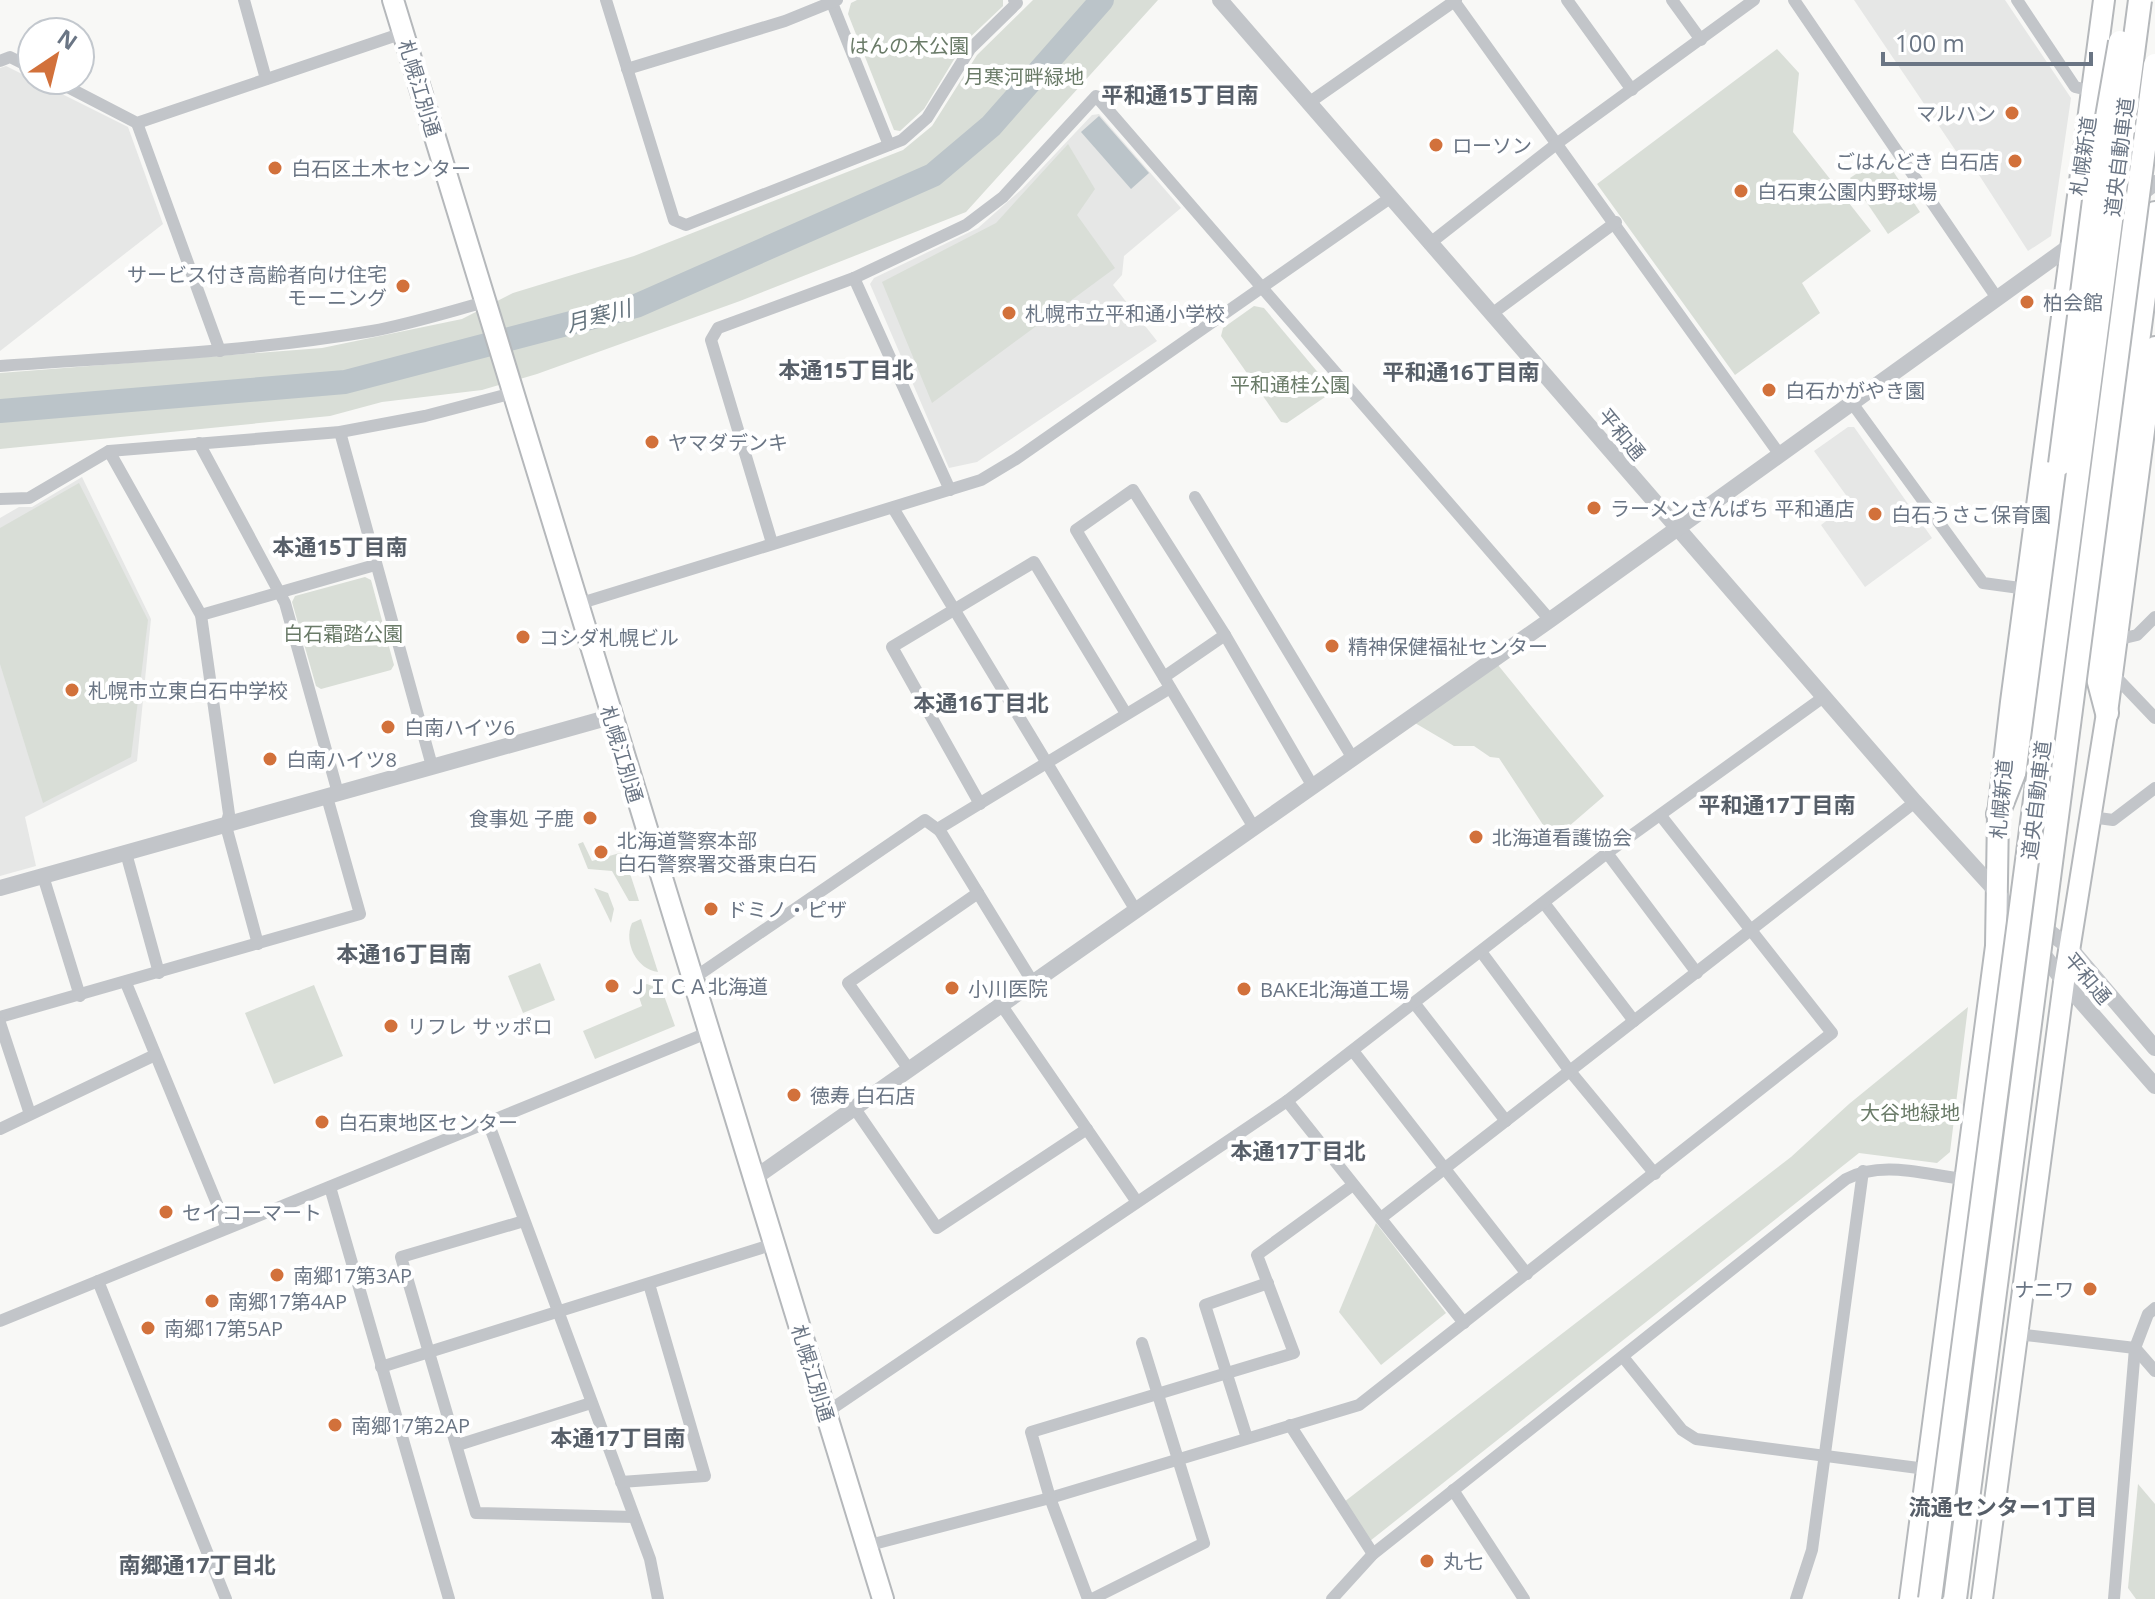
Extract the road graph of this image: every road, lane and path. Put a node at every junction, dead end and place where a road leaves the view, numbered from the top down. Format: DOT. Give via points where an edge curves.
graph roads {
  1 [pos="244,0"];
  2 [pos="606,0"];
  3 [pos="1014,0"];
  4 [pos="1220,0"];
  5 [pos="1428,0"];
  6 [pos="1567,0"];
  7 [pos="1672,0"];
  8 [pos="1754,0"];
  9 [pos="1794,0"];
  10 [pos="2017,0"];
  11 [pos="2104,0"];
  12 [pos="2127,0"];
  13 [pos="2140,0"];
  14 [pos="398,1"];
  15 [pos="835,1"];
  16 [pos="1455,1"];
  17 [pos="1439,12"];
  18 [pos="403,33"];
  19 [pos="1701,40"];
  20 [pos="2155,65"];
  21 [pos="627,69"];
  22 [pos="266,79"];
  23 [pos="1632,90"];
  24 [pos="2092,91"];
  25 [pos="85,96"];
  26 [pos="1310,102"];
  27 [pos="137,123"];
  28 [pos="1559,142"];
  29 [pos="889,145"];
  30 [pos="2155,183"];
  31 [pos="1390,198"];
  32 [pos="2155,213"];
  33 [pos="1616,222"];
  34 [pos="1429,244"];
  35 [pos="2071,245"];
  36 [pos="854,278"];
  37 [pos="1261,288"];
  38 [pos="1997,298"];
  39 [pos="488,310"];
  40 [pos="1493,313"];
  41 [pos="2155,347"];
  42 [pos="220,351"];
  43 [pos="0,366"];
  44 [pos="511,383"];
  45 [pos="1852,403"];
  46 [pos="340,432"];
  47 [pos="199,443"];
  48 [pos="109,451"];
  49 [pos="2148,454"];
  50 [pos="1780,455"];
  51 [pos="950,490"];
  52 [pos="1195,497"];
  53 [pos="0,499"];
  54 [pos="893,508"];
  55 [pos="1677,528"];
  56 [pos="772,543"];
  57 [pos="375,565"];
  58 [pos="2027,589"];
  59 [pos="279,592"];
  60 [pos="578,604"];
  61 [pos="957,610"];
  62 [pos="201,615"];
  63 [pos="2155,617"];
  64 [pos="1550,620"];
  65 [pos="1225,635"];
  66 [pos="2116,640"];
  67 [pos="2112,673"];
  68 [pos="1167,682"];
  69 [pos="1825,696"];
  70 [pos="1125,712"];
  71 [pos="2107,713"];
  72 [pos="610,717"];
  73 [pos="2155,718"];
  74 [pos="1352,757"];
  75 [pos="1045,764"];
  76 [pos="432,766"];
  77 [pos="1312,785"];
  78 [pos="2155,788"];
  79 [pos="332,795"];
  80 [pos="1915,802"];
  81 [pos="980,804"];
  82 [pos="1998,814"];
  83 [pos="1661,816"];
  84 [pos="2091,817"];
  85 [pos="226,826"];
  86 [pos="1253,826"];
  87 [pos="940,831"];
  88 [pos="126,853"];
  89 [pos="1607,853"];
  90 [pos="43,876"];
  91 [pos="0,888"];
  92 [pos="1996,891"];
  93 [pos="978,893"];
  94 [pos="1544,903"];
  95 [pos="1135,909"];
  96 [pos="1751,931"];
  97 [pos="258,944"];
  98 [pos="2069,947"];
  99 [pos="1482,953"];
  100 [pos="159,973"];
  101 [pos="1697,973"];
  102 [pos="691,980"];
  103 [pos="1032,981"];
  104 [pos="2064,982"];
  105 [pos="126,983"];
  106 [pos="80,996"];
  107 [pos="1000,1003"];
  108 [pos="1415,1004"];
  109 [pos="0,1020"];
  110 [pos="1634,1021"];
  111 [pos="707,1033"];
  112 [pos="2155,1048"];
  113 [pos="1353,1051"];
  114 [pos="155,1055"];
  115 [pos="908,1068"];
  116 [pos="1569,1070"];
  117 [pos="2154,1082"];
  118 [pos="1287,1101"];
  119 [pos="853,1106"];
  120 [pos="30,1114"];
  121 [pos="1506,1121"];
  122 [pos="488,1122"];
  123 [pos="0,1129"];
  124 [pos="1087,1129"];
  125 [pos="1443,1168"];
  126 [pos="1863,1171"];
  127 [pos="1655,1174"];
  128 [pos="753,1179"];
  129 [pos="1965,1179"];
  130 [pos="1353,1185"];
  131 [pos="330,1187"];
  132 [pos="1137,1202"];
  133 [pos="1381,1218"];
  134 [pos="524,1221"];
  135 [pos="227,1228"];
  136 [pos="774,1244"];
  137 [pos="1527,1274"];
  138 [pos="98,1281"];
  139 [pos="1268,1283"];
  140 [pos="649,1284"];
  141 [pos="2155,1308"];
  142 [pos="559,1313"];
  143 [pos="0,1321"];
  144 [pos="1464,1323"];
  145 [pos="2017,1334"];
  146 [pos="1142,1343"];
  147 [pos="2135,1348"];
  148 [pos="431,1353"];
  149 [pos="1623,1357"];
  150 [pos="381,1367"];
  151 [pos="2155,1371"];
  152 [pos="1228,1375"];
  153 [pos="1159,1395"];
  154 [pos="591,1403"];
  155 [pos="824,1414"];
  156 [pos="1290,1425"];
  157 [pos="1247,1438"];
  158 [pos="458,1445"];
  159 [pos="1824,1456"];
  160 [pos="1180,1458"];
  161 [pos="1926,1469"];
  162 [pos="621,1482"];
  163 [pos="1453,1490"];
  164 [pos="1050,1498"];
  165 [pos="634,1517"];
  166 [pos="866,1546"];
  167 [pos="1373,1554"];
  168 [pos="226,1599"];
  169 [pos="449,1599"];
  170 [pos="658,1599"];
  171 [pos="883,1599"];
  172 [pos="1090,1599"];
  173 [pos="1332,1599"];
  174 [pos="1524,1599"];
  175 [pos="1796,1599"];
  176 [pos="1910,1599"];
  177 [pos="1930,1599"];
  178 [pos="1955,1599"];
  179 [pos="1982,1599"];
  180 [pos="2114,1599"];
  1 -- 22 [label="street"];
  2 -- 21 [label="street"];
  3 -- 29 [label="street" via="1017,3 970,49 917,131"];
  4 -- 26 [label="street, 平和通"];
  5 -- 17 [label="street"];
  6 -- 23 [label="street"];
  7 -- 19 [label="street"];
  8 -- 19 [label="street"];
  9 -- 38 [label="street"];
  10 -- 24 [label="street" via="2075,87"];
  11 -- 24 [label="highway, 札幌新道"];
  12 -- 82 [label="highway, bridge" via="2098,169 2022,753"];
  13 -- 177 [label="highway, 道央自動車道, bridge"];
  14 -- 18 [label="highway, 札幌江別通"];
  15 -- 21 [label="street"];
  15 -- 29 [label="street"];
  16 -- 17 [label="street"];
  16 -- 28 [label="street"];
  17 -- 26 [label="street"];
  18 -- 22 [label="street"];
  18 -- 39 [label="highway, 札幌江別通"];
  19 -- 23 [label="street"];
  20 -- 178 [label="highway, 道央自動車道, bridge"];
  21 -- 29 [label="street" via="679,224"];
  22 -- 27 [label="street"];
  23 -- 28 [label="street"];
  24 -- 35 [label="highway, 札幌新道"];
  25 -- 27 [label="street"];
  26 -- 31 [label="street, 平和通"];
  27 -- 42 [label="street"];
  28 -- 33 [label="street"];
  28 -- 34 [label="street"];
  30 -- 35 [label="street"];
  31 -- 34 [label="street, 平和通"];
  31 -- 37 [label="street"];
  32 -- 71 [label="highway" via="2095,667"];
  33 -- 40 [label="street"];
  33 -- 50 [label="street"];
  34 -- 40 [label="street, 平和通"];
  35 -- 38 [label="street"];
  35 -- 58 [label="highway, 札幌新道"];
  36 -- 37 [label="street" via="966,225 1003,197 1096,96"];
  36 -- 51 [label="street"];
  36 -- 56 [label="street" via="718,328 711,340"];
  37 -- 51 [label="street" via="1016,459 981,480"];
  37 -- 64 [label="street"];
  38 -- 45 [label="street"];
  39 -- 42 [label="street"];
  39 -- 44 [label="highway, 札幌江別通"];
  40 -- 55 [label="street, 平和通"];
  41 -- 49 [label="highway"];
  42 -- 43 [label="street"];
  44 -- 46 [label="street" via="425,416"];
  44 -- 60 [label="highway, 札幌江別通"];
  45 -- 50 [label="street"];
  45 -- 58 [label="street" via="1983,583"];
  46 -- 47 [label="street"];
  46 -- 57 [label="street"];
  47 -- 48 [label="street"];
  47 -- 59 [label="street"];
  48 -- 53 [label="street" via="29,498"];
  48 -- 62 [label="street"];
  49 -- 66 [label="highway"];
  50 -- 55 [label="street"];
  51 -- 54 [label="street"];
  52 -- 74 [label="street"];
  54 -- 56 [label="street"];
  54 -- 61 [label="street"];
  55 -- 64 [label="street"];
  55 -- 69 [label="street, 平和通"];
  56 -- 60 [label="street"];
  57 -- 59 [label="street"];
  57 -- 76 [label="street"];
  58 -- 82 [label="highway, 札幌新道"];
  59 -- 62 [label="street"];
  59 -- 79 [label="street"];
  60 -- 72 [label="highway, 札幌江別通"];
  61 -- 70 [label="street" via="1034,562"];
  61 -- 75 [label="street"];
  61 -- 81 [label="street" via="892,647"];
  62 -- 85 [label="street" via="229,814"];
  63 -- 66 [label="street" via="2137,635"];
  64 -- 74 [label="street"];
  65 -- 68 [label="street"];
  65 -- 68 [label="street" via="1133,490 1076,530"];
  65 -- 77 [label="street"];
  66 -- 67 [label="highway"];
  67 -- 71 [label="highway"];
  67 -- 73 [label="street"];
  68 -- 70 [label="street"];
  68 -- 86 [label="street"];
  69 -- 80 [label="street, 平和通"];
  69 -- 83 [label="street"];
  70 -- 75 [label="street"];
  71 -- 84 [label="highway"];
  72 -- 76 [label="street"];
  72 -- 102 [label="highway, 札幌江別通"];
  74 -- 77 [label="street"];
  75 -- 81 [label="street"];
  75 -- 95 [label="street"];
  76 -- 79 [label="street"];
  77 -- 86 [label="street"];
  78 -- 84 [label="street" via="2113,820"];
  79 -- 85 [label="street"];
  79 -- 97 [label="street" via="360,914"];
  80 -- 92 [label="street, 平和通"];
  80 -- 96 [label="street"];
  81 -- 87 [label="street"];
  82 -- 92 [label="highway, 札幌新道"];
  83 -- 89 [label="street"];
  83 -- 96 [label="street"];
  84 -- 98 [label="highway"];
  85 -- 88 [label="street"];
  85 -- 97 [label="street"];
  86 -- 95 [label="street"];
  87 -- 93 [label="street"];
  87 -- 102 [label="street" via="925,820"];
  88 -- 90 [label="street"];
  88 -- 100 [label="street"];
  89 -- 94 [label="street"];
  89 -- 101 [label="street"];
  90 -- 91 [label="street"];
  90 -- 106 [label="street"];
  92 -- 98 [label="street, 平和通"];
  92 -- 104 [label="street, 平和通"];
  92 -- 129 [label="highway, 札幌新道" via="1996,946"];
  93 -- 103 [label="street"];
  93 -- 115 [label="street" via="848,983"];
  94 -- 99 [label="street"];
  94 -- 110 [label="street"];
  95 -- 103 [label="street"];
  96 -- 101 [label="street"];
  96 -- 127 [label="street" via="1832,1033"];
  97 -- 100 [label="street"];
  98 -- 104 [label="highway"];
  98 -- 112 [label="street, 平和通"];
  99 -- 108 [label="street"];
  99 -- 116 [label="street"];
  100 -- 105 [label="street"];
  101 -- 110 [label="street"];
  102 -- 111 [label="highway, 札幌江別通"];
  103 -- 107 [label="street"];
  104 -- 117 [label="street, 平和通"];
  104 -- 145 [label="highway"];
  105 -- 106 [label="street"];
  105 -- 114 [label="street"];
  106 -- 109 [label="street"];
  107 -- 115 [label="street"];
  107 -- 124 [label="street"];
  108 -- 113 [label="street"];
  108 -- 121 [label="street"];
  109 -- 120 [label="street"];
  110 -- 116 [label="street"];
  111 -- 122 [label="street"];
  111 -- 128 [label="highway, 札幌江別通"];
  113 -- 118 [label="street"];
  113 -- 125 [label="street"];
  114 -- 120 [label="street"];
  114 -- 135 [label="street"];
  115 -- 119 [label="street"];
  116 -- 121 [label="street"];
  116 -- 127 [label="street"];
  118 -- 130 [label="street"];
  118 -- 132 [label="street"];
  119 -- 124 [label="street" via="937,1228"];
  119 -- 128 [label="street"];
  120 -- 123 [label="street"];
  121 -- 125 [label="street"];
  122 -- 131 [label="street"];
  122 -- 134 [label="street"];
  124 -- 132 [label="street"];
  125 -- 133 [label="street"];
  125 -- 137 [label="street"];
  126 -- 129 [label="street" via="1881,1168"];
  126 -- 149 [label="street" via="1846,1179"];
  126 -- 159 [label="street"];
  127 -- 137 [label="street"];
  128 -- 136 [label="highway, 札幌江別通"];
  129 -- 161 [label="highway, 札幌新道"];
  130 -- 133 [label="street"];
  130 -- 139 [label="street" via="1257,1255"];
  131 -- 135 [label="street"];
  131 -- 150 [label="street"];
  132 -- 155 [label="street"];
  133 -- 144 [label="street"];
  134 -- 142 [label="street"];
  134 -- 148 [label="street" via="401,1257"];
  135 -- 138 [label="street"];
  136 -- 140 [label="street"];
  136 -- 155 [label="highway, 札幌江別通"];
  137 -- 144 [label="street"];
  138 -- 143 [label="street"];
  138 -- 168 [label="street"];
  139 -- 152 [label="street" via="1205,1305"];
  139 -- 152 [label="street" via="1294,1353"];
  140 -- 142 [label="street"];
  140 -- 162 [label="street" via="705,1476"];
  141 -- 147 [label="street"];
  142 -- 148 [label="street"];
  142 -- 154 [label="street"];
  144 -- 156 [label="street" via="1359,1405"];
  145 -- 147 [label="street"];
  145 -- 179 [label="highway"];
  146 -- 153 [label="street"];
  147 -- 151 [label="street"];
  147 -- 180 [label="street"];
  148 -- 150 [label="street"];
  148 -- 158 [label="street"];
  149 -- 159 [label="street" via="1682,1430 1696,1439"];
  149 -- 163 [label="street"];
  150 -- 169 [label="street"];
  152 -- 153 [label="street"];
  152 -- 157 [label="street"];
  153 -- 160 [label="street"];
  153 -- 164 [label="street" via="1031,1432"];
  154 -- 158 [label="street"];
  154 -- 162 [label="street"];
  155 -- 166 [label="highway, 札幌江別通"];
  156 -- 157 [label="street"];
  156 -- 167 [label="street"];
  157 -- 160 [label="street"];
  158 -- 165 [label="street" via="476,1513"];
  159 -- 161 [label="street"];
  159 -- 175 [label="street" via="1812,1550"];
  160 -- 164 [label="street"];
  160 -- 172 [label="street" via="1204,1543"];
  161 -- 176 [label="highway, 札幌新道"];
  162 -- 165 [label="street"];
  163 -- 167 [label="street"];
  163 -- 174 [label="street"];
  164 -- 166 [label="street"];
  164 -- 172 [label="street"];
  165 -- 170 [label="street"];
  166 -- 171 [label="highway, 札幌江別通"];
  167 -- 173 [label="street"];
}
